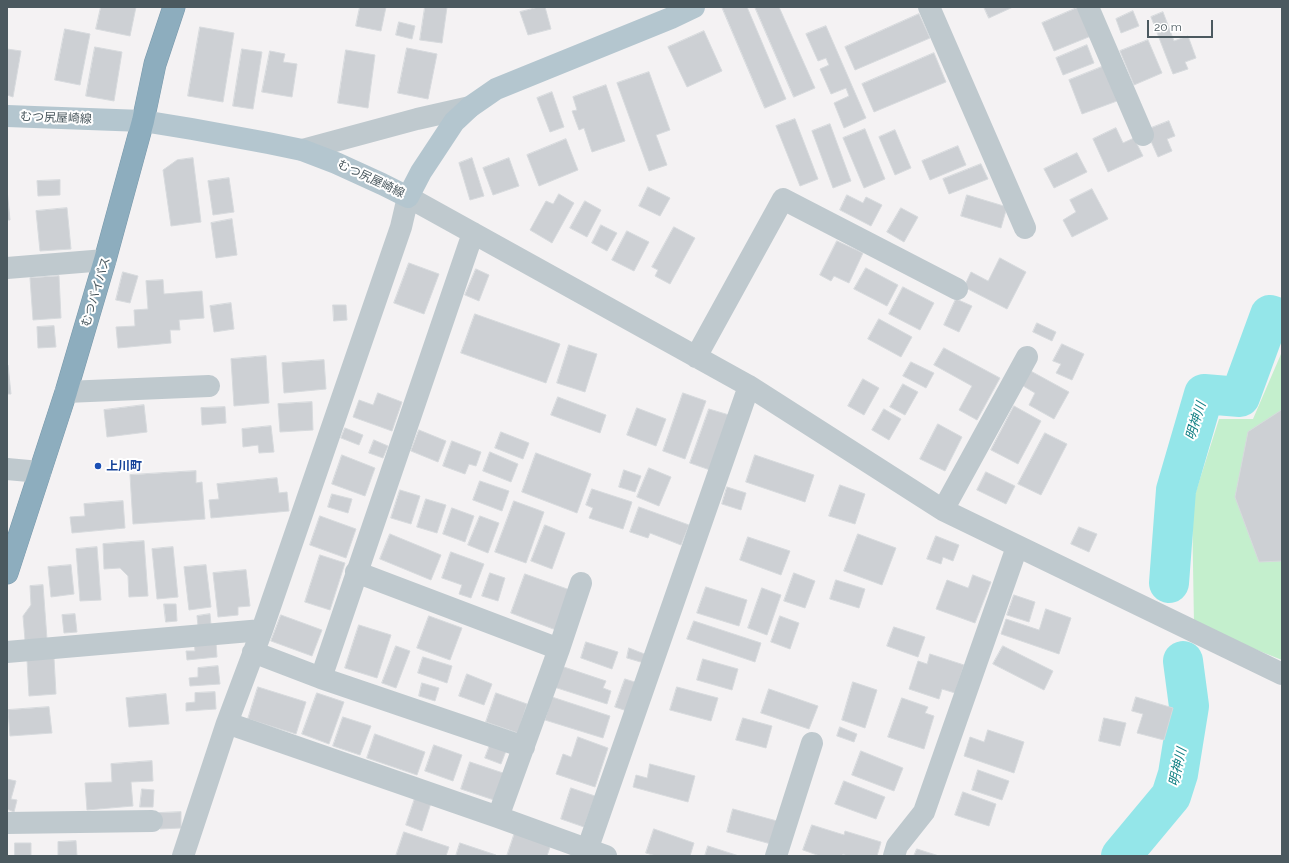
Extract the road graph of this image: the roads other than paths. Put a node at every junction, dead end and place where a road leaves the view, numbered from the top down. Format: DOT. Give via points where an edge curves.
graph roads {
  1 [pos="174,7"];
  2 [pos="694,7"];
  3 [pos="929,7"];
  4 [pos="1088,7"];
  5 [pos="470,107"];
  6 [pos="7,116"];
  7 [pos="143,121"];
  8 [pos="1143,135"];
  9 [pos="302,150"];
  10 [pos="408,197"];
  11 [pos="1025,228"];
  12 [pos="473,233"];
  13 [pos="105,260"];
  14 [pos="7,268"];
  15 [pos="957,289"];
  16 [pos="1027,356"];
  17 [pos="696,357"];
  18 [pos="209,386"];
  19 [pos="749,386"];
  20 [pos="66,392"];
  21 [pos="7,469"];
  22 [pos="40,472"];
  23 [pos="943,510"];
  24 [pos="1017,547"];
  25 [pos="356,572"];
  26 [pos="7,573"];
  27 [pos="581,583"];
  28 [pos="262,630"];
  29 [pos="559,650"];
  30 [pos="7,652"];
  31 [pos="253,652"];
  32 [pos="1282,674"];
  33 [pos="321,678"];
  34 [pos="227,723"];
  35 [pos="812,743"];
  36 [pos="524,747"];
  37 [pos="498,817"];
  38 [pos="152,821"];
  39 [pos="7,823"];
  40 [pos="593,854"];
  41 [pos="183,856"];
  42 [pos="776,856"];
  43 [pos="894,856"];
  1 -- 7 [label="highway, むつバイパス" via="156,64"];
  2 -- 5 [label="main road, むつ尻屋崎線" via="496,89"];
  3 -- 11 [label="street"];
  4 -- 8 [label="street"];
  5 -- 9 [label="street"];
  5 -- 10 [label="main road, むつ尻屋崎線" via="454,122 442,139"];
  6 -- 7 [label="main road, むつ尻屋崎線"];
  7 -- 9 [label="main road, むつ尻屋崎線"];
  7 -- 13 [label="highway, むつバイパス"];
  9 -- 10 [label="main road, むつ尻屋崎線"];
  10 -- 12 [label="street"];
  10 -- 28 [label="street" via="402,226"];
  12 -- 17 [label="street"];
  12 -- 25 [label="street"];
  13 -- 14 [label="street"];
  13 -- 20 [label="highway, むつバイパス"];
  15 -- 17 [label="street" via="783,199"];
  16 -- 23 [label="street"];
  17 -- 19 [label="street"];
  18 -- 20 [label="street"];
  19 -- 23 [label="street"];
  19 -- 40 [label="street"];
  20 -- 22 [label="highway, むつバイパス"];
  21 -- 22 [label="street"];
  22 -- 26 [label="highway, むつバイパス"];
  23 -- 24 [label="street"];
  24 -- 32 [label="street"];
  24 -- 43 [label="street" via="924,812 897,846"];
  25 -- 29 [label="street"];
  25 -- 33 [label="street"];
  27 -- 29 [label="street"];
  28 -- 30 [label="street"];
  28 -- 31 [label="street"];
  29 -- 36 [label="street"];
  31 -- 33 [label="street"];
  31 -- 34 [label="street"];
  33 -- 36 [label="street"];
  34 -- 37 [label="street"];
  34 -- 41 [label="street"];
  35 -- 42 [label="street"];
  36 -- 37 [label="street"];
  37 -- 40 [label="street"];
  38 -- 39 [label="street"];
}
